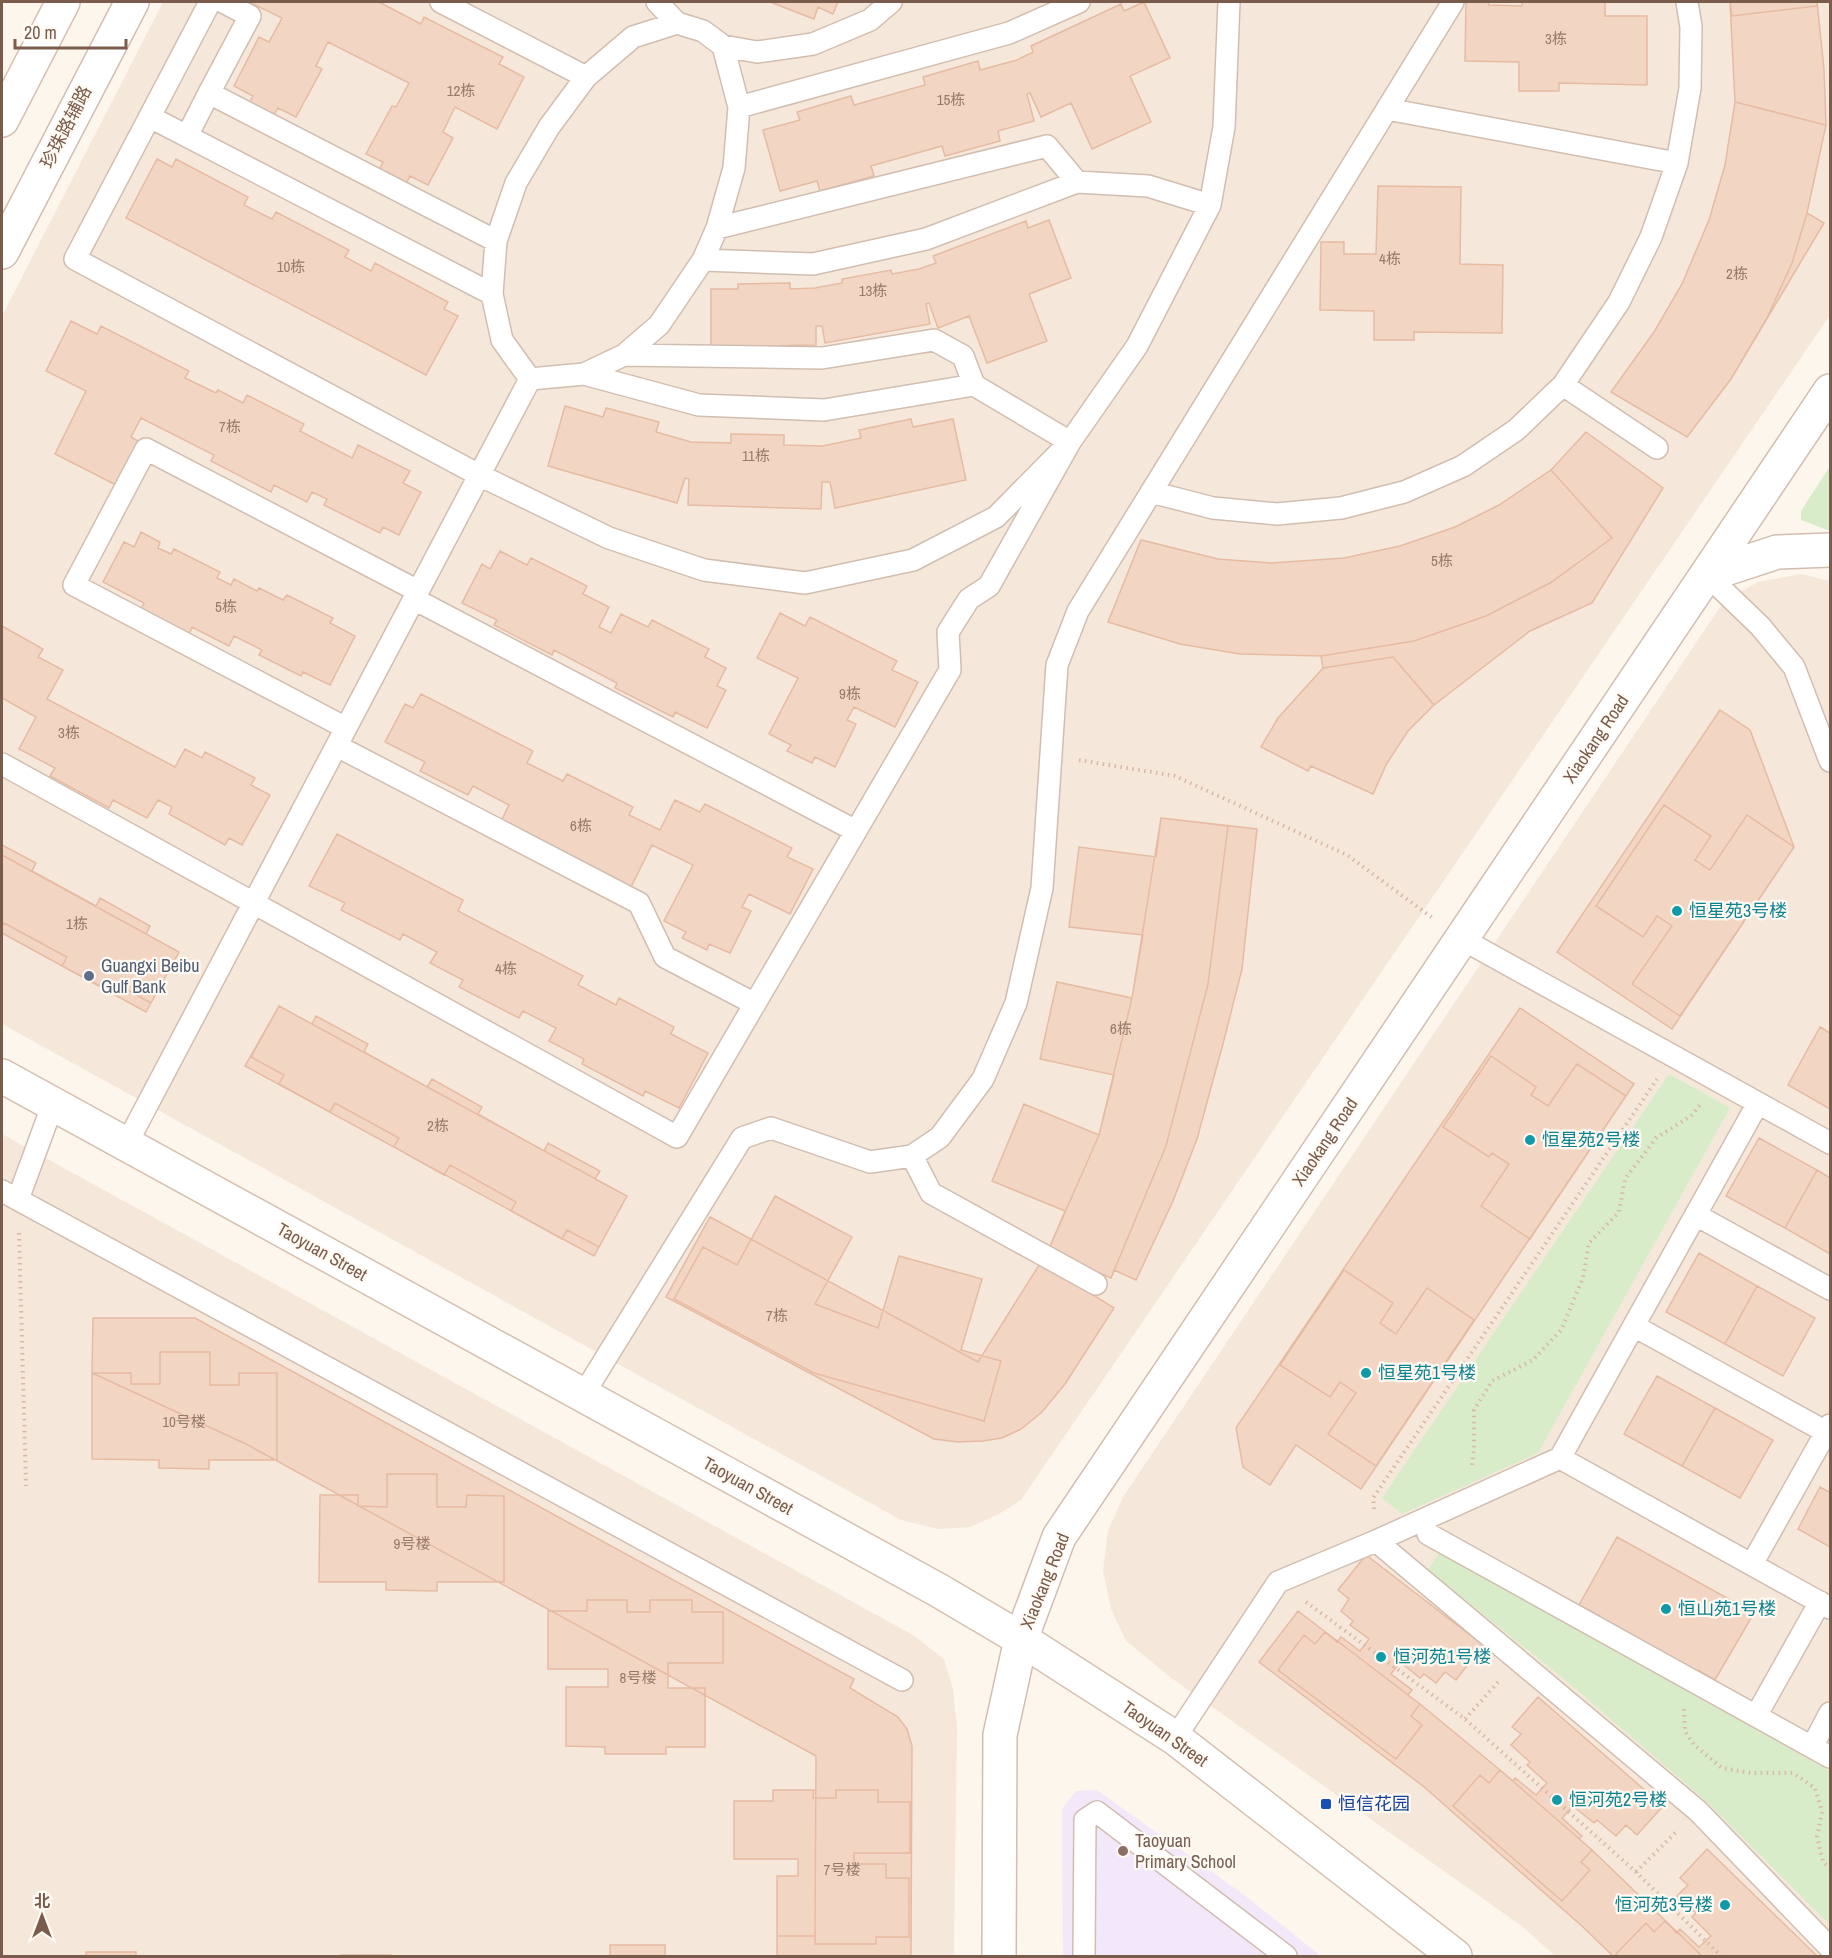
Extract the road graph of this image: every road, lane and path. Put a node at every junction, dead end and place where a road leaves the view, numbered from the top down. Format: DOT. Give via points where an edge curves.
graph roads {
  1 [pos="63,2"];
  2 [pos="132,2"];
  3 [pos="210,2"];
  4 [pos="223,2"];
  5 [pos="441,2"];
  6 [pos="657,2"];
  7 [pos="891,2"];
  8 [pos="1079,2"];
  9 [pos="1229,2"];
  10 [pos="1454,2"];
  11 [pos="1687,2"];
  12 [pos="677,23"];
  13 [pos="723,46"];
  14 [pos="586,77"];
  15 [pos="209,93"];
  16 [pos="740,107"];
  17 [pos="1387,109"];
  18 [pos="150,117"];
  19 [pos="2,120"];
  20 [pos="187,136"];
  21 [pos="1677,163"];
  22 [pos="1077,182"];
  23 [pos="1210,205"];
  24 [pos="717,228"];
  25 [pos="6,235"];
  26 [pos="496,241"];
  27 [pos="703,260"];
  28 [pos="492,294"];
  29 [pos="624,355"];
  30 [pos="584,374"];
  31 [pos="530,379"];
  32 [pos="974,386"];
  33 [pos="1563,386"];
  34 [pos="1830,391"];
  35 [pos="1070,442"];
  36 [pos="1657,448"];
  37 [pos="480,476"];
  38 [pos="1150,492"];
  39 [pos="1830,550"];
  40 [pos="1707,575"];
  41 [pos="416,595"];
  42 [pos="341,737"];
  43 [pos="1051,755"];
  44 [pos="1830,761"];
  45 [pos="2,764"];
  46 [pos="856,831"];
  47 [pos="254,903"];
  48 [pos="1462,939"];
  49 [pos="755,1004"];
  50 [pos="1672,1056"];
  51 [pos="2,1076"];
  52 [pos="1720,1082"];
  53 [pos="1758,1103"];
  54 [pos="53,1104"];
  55 [pos="1830,1143"];
  56 [pos="126,1145"];
  57 [pos="912,1156"];
  58 [pos="10,1195"];
  59 [pos="1696,1215"];
  60 [pos="1096,1284"];
  61 [pos="1830,1289"];
  62 [pos="1634,1326"];
  63 [pos="583,1395"];
  64 [pos="1828,1429"];
  65 [pos="1560,1458"];
  66 [pos="26,1486"];
  67 [pos="1465,1501"];
  68 [pos="1428,1534"];
  69 [pos="1377,1541"];
  70 [pos="1752,1564"];
  71 [pos="1278,1582"];
  72 [pos="1825,1605"];
  73 [pos="1021,1639"];
  74 [pos="1518,1660"];
  75 [pos="1665,1666"];
  76 [pos="902,1680"];
  77 [pos="1830,1713"];
  78 [pos="1756,1716"];
  79 [pos="1465,1719"];
  80 [pos="1175,1738"];
  81 [pos="1812,1747"];
  82 [pos="1830,1757"];
  83 [pos="1698,1811"];
  84 [pos="1830,1868"];
  85 [pos="1636,1872"];
  86 [pos="1830,1948"];
  87 [pos="999,1956"];
  88 [pos="1084,1956"];
  89 [pos="1286,1956"];
  90 [pos="1455,1956"];
  91 [pos="1721,1956"];
  1 -- 19 [label="street"];
  2 -- 25 [label="street, 珍珠路辅路"];
  3 -- 18 [label="lane"];
  4 -- 15 [label="lane" via="250,15"];
  5 -- 14 [label="lane"];
  6 -- 12 [label="lane"];
  7 -- 13 [label="lane" via="870,20 813,44 757,52"];
  8 -- 16 [label="lane" via="1009,33"];
  9 -- 23 [label="lane" via="1224,127"];
  10 -- 17 [label="lane"];
  11 -- 21 [label="lane" via="1691,27 1689,88"];
  12 -- 13 [label="lane" via="703,31"];
  12 -- 14 [label="lane" via="633,37"];
  13 -- 16 [label="lane"];
  14 -- 26 [label="lane" via="549,127 516,183"];
  15 -- 20 [label="lane"];
  15 -- 26 [label="lane"];
  16 -- 24 [label="lane" via="734,168"];
  17 -- 21 [label="lane"];
  17 -- 38 [label="lane"];
  18 -- 20 [label="lane"];
  18 -- 37 [label="lane" via="75,259"];
  20 -- 28 [label="lane"];
  21 -- 33 [label="lane" via="1652,237 1619,302"];
  22 -- 23 [label="lane" via="1148,186"];
  22 -- 24 [label="lane" via="1047,146"];
  22 -- 27 [label="lane" via="926,239 813,264"];
  23 -- 35 [label="lane" via="1137,346"];
  24 -- 27 [label="lane"];
  26 -- 28 [label="lane"];
  27 -- 29 [label="lane" via="659,325"];
  28 -- 31 [label="lane" via="502,340"];
  29 -- 30 [label="lane"];
  29 -- 32 [label="lane" via="822,358 934,340 963,356"];
  30 -- 31 [label="lane"];
  30 -- 32 [label="lane" via="699,405 824,410"];
  31 -- 37 [label="lane"];
  32 -- 35 [label="lane"];
  33 -- 36 [label="lane"];
  33 -- 38 [label="lane" via="1516,430 1463,466 1404,492 1341,508 1277,514 1213,508"];
  34 -- 40 [label="street, Xiaokang Road"];
  35 -- 37 [label="lane" via="996,518 913,560 805,583 704,570 609,538"];
  35 -- 46 [label="lane" via="989,586 969,599 948,632 950,670"];
  37 -- 41 [label="lane"];
  38 -- 43 [label="lane" via="1078,610 1057,665"];
  39 -- 40 [label="street" via="1777,552"];
  40 -- 44 [label="lane" via="1760,626 1794,667"];
  40 -- 48 [label="street, Xiaokang Road"];
  41 -- 42 [label="lane"];
  41 -- 42 [label="lane" via="146,449 107,522 74,585"];
  41 -- 46 [label="lane"];
  42 -- 47 [label="lane"];
  42 -- 49 [label="lane" via="639,903 664,957"];
  43 -- 48 [label="path" via="1175,776 1347,855"];
  43 -- 57 [label="lane" via="1042,888 1016,1003 983,1078 940,1137"];
  45 -- 47 [label="lane"];
  46 -- 49 [label="lane"];
  47 -- 49 [label="lane" via="677,1137"];
  47 -- 56 [label="lane"];
  48 -- 50 [label="lane"];
  48 -- 73 [label="street, Xiaokang Road" via="1059,1537"];
  50 -- 52 [label="lane"];
  50 -- 69 [label="path" via="1373,1498"];
  51 -- 54 [label="street, Taoyuan Street"];
  52 -- 53 [label="lane"];
  52 -- 67 [label="path" via="1691,1116 1656,1138 1625,1179 1619,1212 1589,1243 1583,1278 1561,1329 1533,1360 1492,1381 1474,1410 1474,1450"];
  53 -- 55 [label="lane"];
  53 -- 59 [label="lane"];
  54 -- 56 [label="street, Taoyuan Street"];
  54 -- 58 [label="lane"];
  56 -- 63 [label="street, Taoyuan Street"];
  57 -- 60 [label="lane" via="931,1193"];
  57 -- 63 [label="lane" via="870,1162 771,1128 742,1138"];
  58 -- 66 [label="path"];
  58 -- 76 [label="lane"];
  59 -- 61 [label="lane"];
  59 -- 62 [label="lane"];
  62 -- 64 [label="lane"];
  62 -- 65 [label="lane"];
  63 -- 73 [label="street, Taoyuan Street"];
  64 -- 70 [label="lane"];
  65 -- 67 [label="lane"];
  65 -- 70 [label="lane"];
  67 -- 69 [label="lane"];
  68 -- 75 [label="lane"];
  69 -- 71 [label="lane"];
  69 -- 74 [label="lane"];
  70 -- 72 [label="lane"];
  71 -- 79 [label="path"];
  71 -- 80 [label="lane"];
  72 -- 78 [label="lane"];
  73 -- 80 [label="street, Taoyuan Street"];
  73 -- 87 [label="street, Xiaokang Road" via="1000,1735"];
  74 -- 79 [label="path"];
  74 -- 83 [label="lane"];
  75 -- 78 [label="lane"];
  75 -- 84 [label="path" via="1659,1679 1678,1695 1685,1731 1694,1745 1722,1768 1793,1773 1815,1788 1822,1812 1817,1837 1823,1862"];
  77 -- 81 [label="lane"];
  78 -- 81 [label="lane"];
  79 -- 85 [label="path"];
  80 -- 90 [label="street, Taoyuan Street"];
  81 -- 82 [label="lane"];
  83 -- 85 [label="path"];
  83 -- 86 [label="lane"];
  85 -- 91 [label="path"];
  88 -- 89 [label="lane" via="1085,1820 1097,1812"];
}
